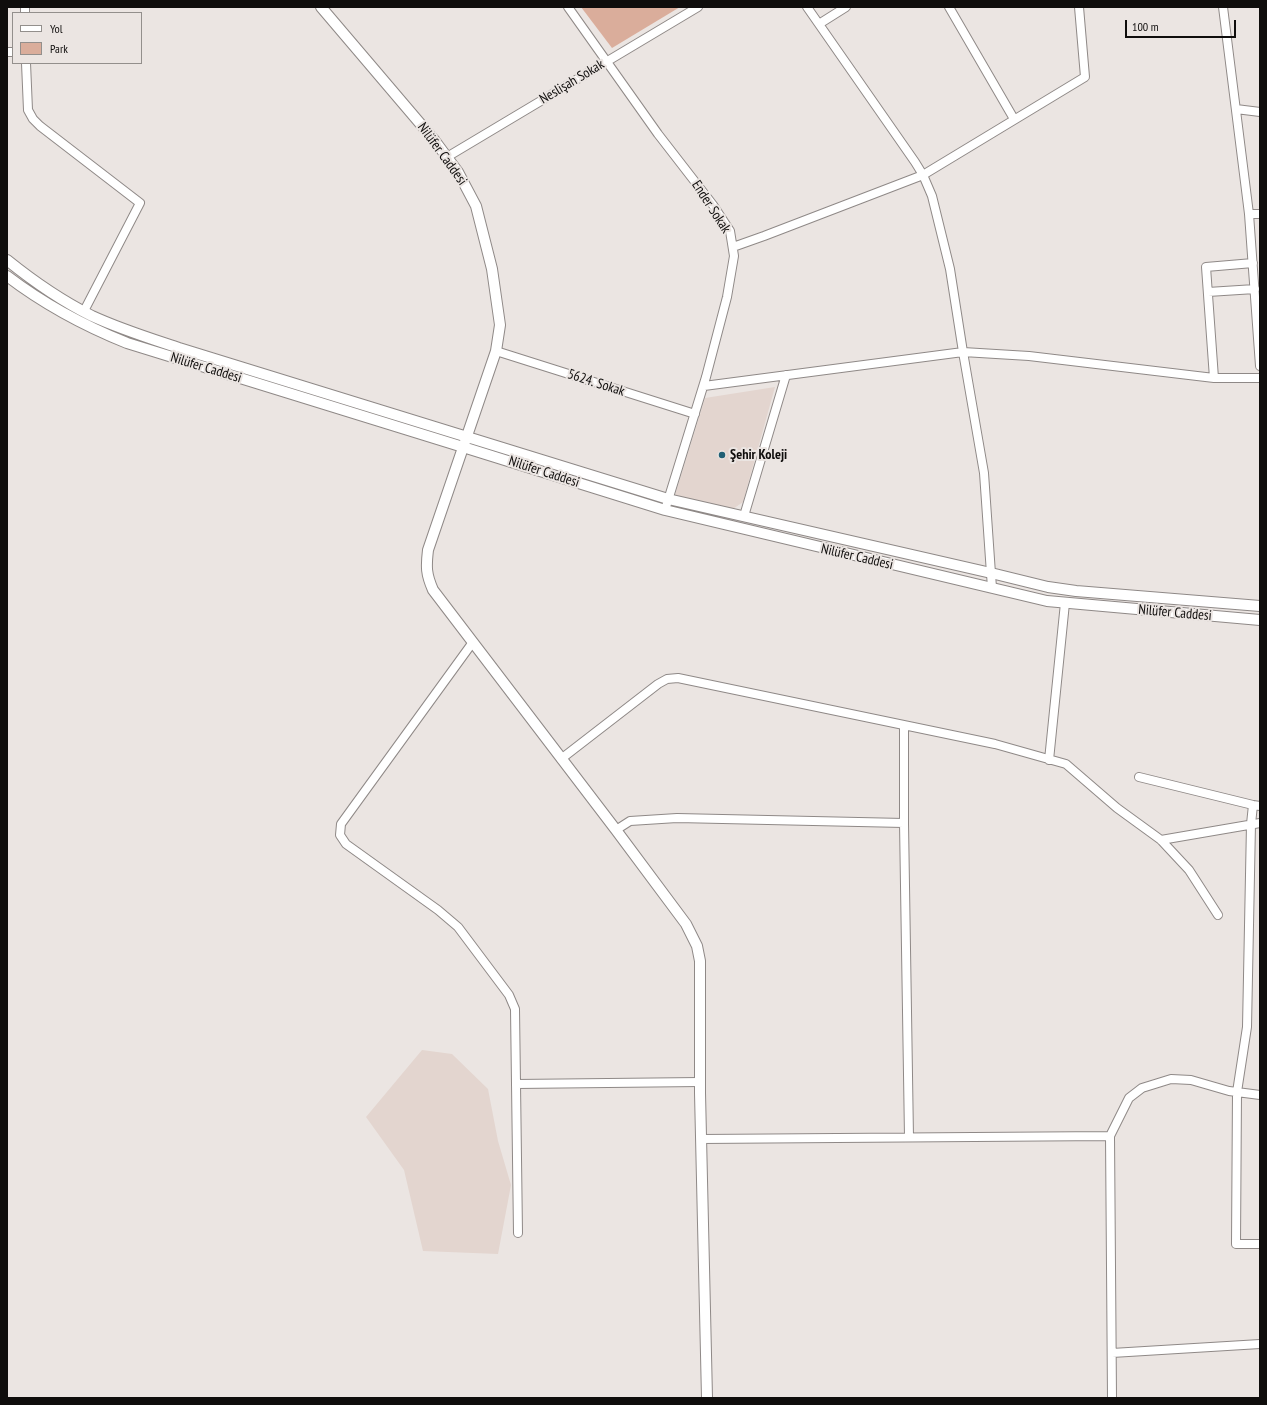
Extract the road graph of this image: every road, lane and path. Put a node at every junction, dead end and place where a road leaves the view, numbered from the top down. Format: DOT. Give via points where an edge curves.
graph roads {
  1 [pos="321,7"];
  2 [pos="568,7"];
  3 [pos="698,7"];
  4 [pos="807,7"];
  5 [pos="846,7"];
  6 [pos="949,7"];
  7 [pos="1080,7"];
  8 [pos="1223,7"];
  9 [pos="819,24"];
  10 [pos="607,61"];
  11 [pos="26,64"];
  12 [pos="1236,109"];
  13 [pos="1260,112"];
  14 [pos="1014,119"];
  15 [pos="447,157"];
  16 [pos="923,175"];
  17 [pos="1249,214"];
  18 [pos="1260,214"];
  19 [pos="733,247"];
  20 [pos="7,260"];
  21 [pos="1253,263"];
  22 [pos="7,276"];
  23 [pos="1255,289"];
  24 [pos="1208,292"];
  25 [pos="84,311"];
  26 [pos="496,351"];
  27 [pos="963,352"];
  28 [pos="1260,366"];
  29 [pos="786,375"];
  30 [pos="1214,378"];
  31 [pos="1260,378"];
  32 [pos="704,386"];
  33 [pos="695,414"];
  34 [pos="465,442"];
  35 [pos="668,499"];
  36 [pos="665,510"];
  37 [pos="744,516"];
  38 [pos="991,572"];
  39 [pos="992,588"];
  40 [pos="1065,603"];
  41 [pos="1260,606"];
  42 [pos="1260,620"];
  43 [pos="473,642"];
  44 [pos="904,725"];
  45 [pos="561,759"];
  46 [pos="1049,760"];
  47 [pos="1139,777"];
  48 [pos="1257,806"];
  49 [pos="904,823"];
  50 [pos="1260,823"];
  51 [pos="1251,824"];
  52 [pos="616,830"];
  53 [pos="1161,840"];
  54 [pos="1218,915"];
  55 [pos="700,1082"];
  56 [pos="516,1084"];
  57 [pos="1237,1092"];
  58 [pos="1260,1095"];
  59 [pos="1110,1136"];
  60 [pos="909,1137"];
  61 [pos="701,1139"];
  62 [pos="518,1233"];
  63 [pos="1260,1244"];
  64 [pos="1260,1344"];
  65 [pos="1112,1353"];
  66 [pos="707,1398"];
  67 [pos="1112,1398"];
  1 -- 15 [label="street, Nilüfer Caddesi"];
  2 -- 10 [label="street, Ender Sokak"];
  3 -- 10 [label="street, Neslişah Sokak"];
  4 -- 9 [label="street"];
  5 -- 9 [label="street"];
  6 -- 14 [label="street"];
  7 -- 14 [label="street" via="1085,77"];
  8 -- 12 [label="street"];
  9 -- 16 [label="street"];
  10 -- 15 [label="street, Neslişah Sokak"];
  10 -- 19 [label="street, Ender Sokak" via="658,134 713,205 730,231"];
  11 -- 25 [label="street" via="28,110 33,119 140,203"];
  12 -- 13 [label="street"];
  12 -- 17 [label="street"];
  14 -- 16 [label="street"];
  15 -- 26 [label="street, Nilüfer Caddesi" via="476,206 492,269 500,325"];
  16 -- 19 [label="street"];
  16 -- 27 [label="street" via="932,196 950,269"];
  17 -- 18 [label="street"];
  17 -- 21 [label="street"];
  19 -- 32 [label="street, Ender Sokak" via="734,256 727,297"];
  20 -- 25 [label="street"];
  21 -- 23 [label="street"];
  21 -- 24 [label="street" via="1206,267"];
  22 -- 34 [label="street, Nilüfer Caddesi" via="60,312 98,332 127,343"];
  23 -- 24 [label="street"];
  23 -- 28 [label="street"];
  24 -- 30 [label="street"];
  25 -- 34 [label="street" via="126,330"];
  26 -- 33 [label="street, 5624. Sokak"];
  26 -- 34 [label="street, Nilüfer Caddesi"];
  27 -- 29 [label="street"];
  27 -- 30 [label="street" via="1029,356"];
  27 -- 38 [label="street" via="984,473"];
  29 -- 32 [label="street"];
  29 -- 37 [label="street"];
  30 -- 31 [label="street"];
  32 -- 33 [label="street, Ender Sokak"];
  33 -- 35 [label="street, Ender Sokak"];
  34 -- 35 [label="street"];
  34 -- 36 [label="street, Nilüfer Caddesi"];
  34 -- 43 [label="street" via="428,550 426,564 427,577 433,590"];
  35 -- 36 [label="street, Ender Sokak"];
  35 -- 37 [label="street"];
  36 -- 39 [label="street, Nilüfer Caddesi"];
  37 -- 38 [label="street"];
  38 -- 39 [label="street"];
  38 -- 41 [label="street" via="1048,588"];
  39 -- 40 [label="street, Nilüfer Caddesi"];
  40 -- 42 [label="street, Nilüfer Caddesi"];
  40 -- 46 [label="street"];
  43 -- 45 [label="street"];
  43 -- 56 [label="street" via="341,824 340,835 346,844 458,927 509,995 515,1009"];
  44 -- 45 [label="street" via="678,678 667,679"];
  44 -- 46 [label="street" via="995,744"];
  44 -- 49 [label="street"];
  45 -- 52 [label="street"];
  46 -- 53 [label="street" via="1066,764 1117,808"];
  47 -- 48 [label="street"];
  48 -- 51 [label="street"];
  49 -- 52 [label="street" via="677,818 630,821"];
  49 -- 60 [label="street"];
  50 -- 51 [label="street"];
  51 -- 53 [label="street"];
  51 -- 57 [label="street" via="1247,1027"];
  52 -- 55 [label="street" via="686,924 697,946 700,961"];
  53 -- 54 [label="street" via="1189,870"];
  55 -- 56 [label="street"];
  55 -- 61 [label="street"];
  56 -- 62 [label="street"];
  57 -- 58 [label="street"];
  57 -- 59 [label="street" via="1191,1080 1171,1078 1142,1088 1129,1098"];
  57 -- 63 [label="street" via="1236,1244"];
  59 -- 60 [label="street"];
  59 -- 65 [label="street"];
  60 -- 61 [label="street"];
  61 -- 66 [label="street"];
  64 -- 65 [label="street"];
  65 -- 67 [label="street"];
}
